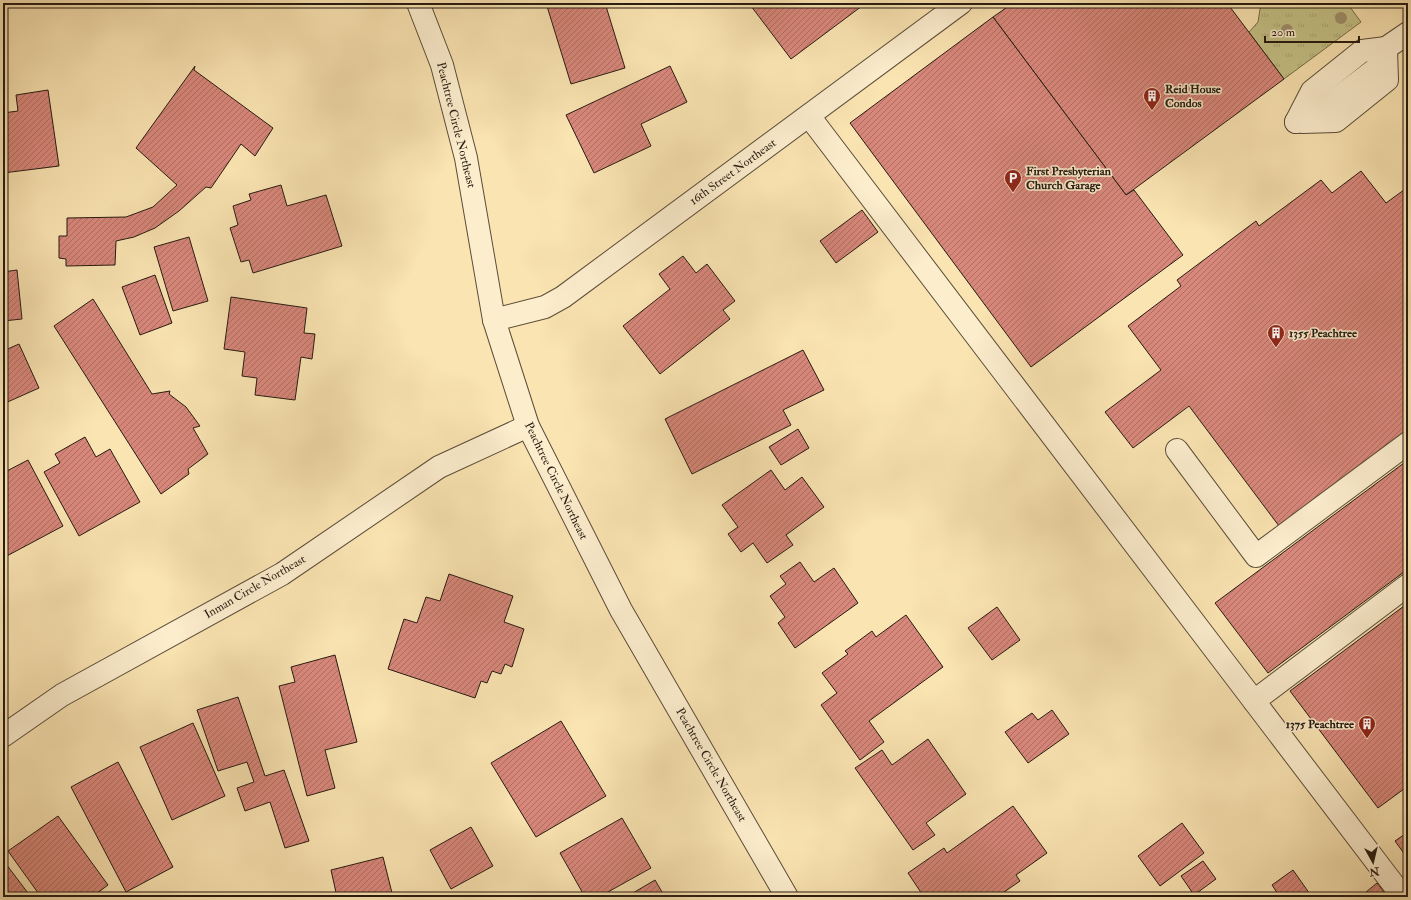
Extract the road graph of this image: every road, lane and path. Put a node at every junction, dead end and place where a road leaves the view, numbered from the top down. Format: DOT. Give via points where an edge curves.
graph roads {
  1 [pos="418,3"];
  2 [pos="961,3"];
  3 [pos="1408,33"];
  4 [pos="1386,48"];
  5 [pos="809,116"];
  6 [pos="494,320"];
  7 [pos="528,426"];
  8 [pos="1408,443"];
  9 [pos="1177,450"];
  10 [pos="1408,585"];
  11 [pos="1254,700"];
  12 [pos="3,736"];
  13 [pos="787,897"];
  14 [pos="1403,897"];
  1 -- 6 [label="street, Peachtree Circle Northeast" via="442,65 466,158"];
  2 -- 5 [label="street, 16th Street Northeast"];
  3 -- 4 [label="street"];
  4 -- 4 [label="street" via="1362,51 1312,91 1296,122 1336,120 1387,80"];
  5 -- 6 [label="street, 16th Street Northeast" via="562,297 545,307"];
  5 -- 11 [label="street"];
  6 -- 7 [label="street, Peachtree Circle Northeast"];
  7 -- 12 [label="street, Inman Circle Northeast" via="439,467 282,574 62,694"];
  7 -- 13 [label="street, Peachtree Circle Northeast" via="621,610"];
  8 -- 9 [label="street" via="1256,556"];
  10 -- 11 [label="street"];
  11 -- 14 [label="street"];
}
